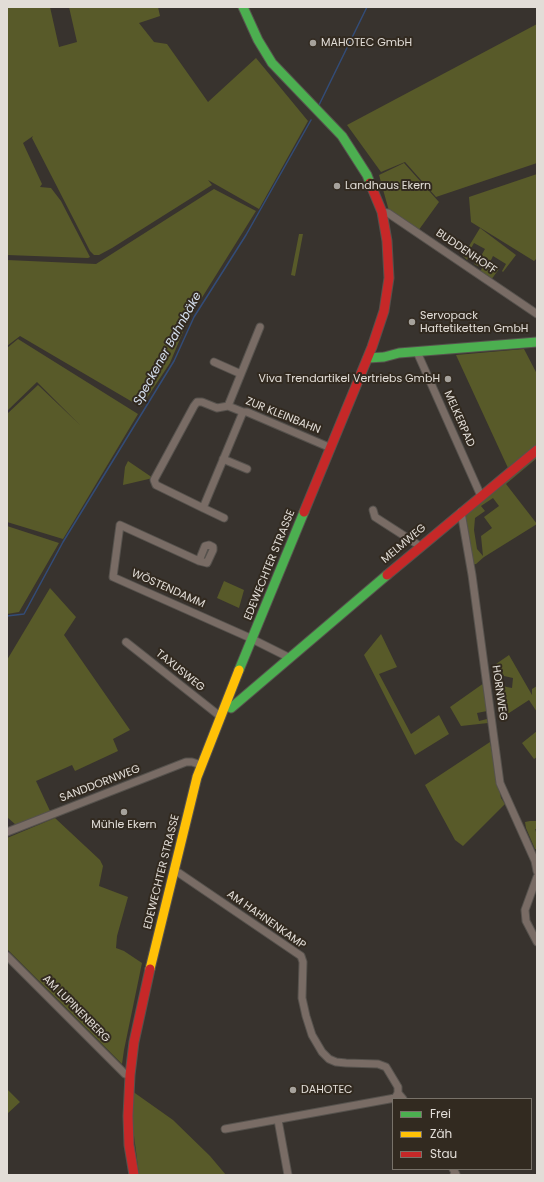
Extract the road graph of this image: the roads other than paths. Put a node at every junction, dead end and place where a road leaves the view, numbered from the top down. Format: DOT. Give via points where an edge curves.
graph roads {
  1 [pos="243,7"];
  2 [pos="382,212"];
  3 [pos="537,314"];
  4 [pos="260,327"];
  5 [pos="537,342"];
  6 [pos="372,347"];
  7 [pos="416,352"];
  8 [pos="397,353"];
  9 [pos="368,358"];
  10 [pos="214,362"];
  11 [pos="241,374"];
  12 [pos="228,406"];
  13 [pos="243,412"];
  14 [pos="331,448"];
  15 [pos="537,450"];
  16 [pos="223,459"];
  17 [pos="247,469"];
  18 [pos="481,496"];
  19 [pos="203,508"];
  20 [pos="373,510"];
  21 [pos="461,512"];
  22 [pos="224,518"];
  23 [pos="420,546"];
  24 [pos="199,561"];
  25 [pos="252,639"];
  26 [pos="126,642"];
  27 [pos="290,658"];
  28 [pos="231,708"];
  29 [pos="221,717"];
  30 [pos="201,765"];
  31 [pos="8,830"];
  32 [pos="537,871"];
  33 [pos="174,872"];
  34 [pos="537,877"];
  35 [pos="537,942"];
  36 [pos="7,956"];
  37 [pos="130,1075"];
  38 [pos="398,1093"];
  39 [pos="395,1098"];
  40 [pos="402,1098"];
  41 [pos="392,1099"];
  42 [pos="278,1120"];
  43 [pos="225,1129"];
  44 [pos="134,1175"];
  45 [pos="288,1175"];
  1 -- 2 [label="main road, EDEWECHTER STRASSE" via="272,63 332,125 352,150 367,175"];
  2 -- 3 [label="street, BUDDENHOFF" via="388,213"];
  2 -- 6 [label="main road, EDEWECHTER STRASSE" via="389,278 384,312"];
  4 -- 11 [label="street"];
  5 -- 7 [label="main road"];
  6 -- 8 [label="main road"];
  6 -- 9 [label="main road, EDEWECHTER STRASSE"];
  7 -- 8 [label="main road"];
  7 -- 18 [label="street, MELKERPAD"];
  8 -- 9 [label="main road"];
  9 -- 14 [label="main road, EDEWECHTER STRASSE"];
  10 -- 11 [label="street"];
  11 -- 12 [label="street"];
  12 -- 13 [label="street, ZUR KLEINBAHN"];
  12 -- 19 [label="street, ZUR KLEINBAHN" via="217,408 197,402 154,480 156,485"];
  13 -- 14 [label="street, ZUR KLEINBAHN"];
  13 -- 16 [label="street"];
  14 -- 25 [label="main road, EDEWECHTER STRASSE"];
  15 -- 18 [label="main road, MELMWEG"];
  16 -- 17 [label="street"];
  16 -- 19 [label="street"];
  18 -- 21 [label="main road, MELMWEG"];
  19 -- 22 [label="street"];
  20 -- 23 [label="street" via="375,517"];
  21 -- 23 [label="main road, MELMWEG"];
  21 -- 32 [label="street, HORNWEG" via="500,783 535,861"];
  23 -- 27 [label="main road, MELMWEG"];
  24 -- 25 [label="street, WÖSTENDAMM" via="120,525 114,577"];
  25 -- 27 [label="street"];
  25 -- 29 [label="main road, EDEWECHTER STRASSE"];
  26 -- 29 [label="street, TAXUSWEG"];
  27 -- 28 [label="main road, MELMWEG"];
  29 -- 30 [label="main road, EDEWECHTER STRASSE"];
  30 -- 31 [label="street, SANDDORNWEG" via="186,762"];
  30 -- 33 [label="main road, EDEWECHTER STRASSE"];
  33 -- 37 [label="main road, EDEWECHTER STRASSE" via="138,1022"];
  33 -- 38 [label="street, AM HAHNENKAMP" via="301,956 302,998 312,1035 322,1052 336,1062 378,1064 386,1067 398,1087"];
  34 -- 35 [label="street" via="525,910 526,921"];
  36 -- 37 [label="street, AM LUPINENBERG" via="125,1074"];
  37 -- 44 [label="main road, EDEWECHTER STRASSE" via="128,1116"];
  38 -- 39 [label="street"];
  38 -- 40 [label="street, AM HAHNENKAMP"];
  41 -- 42 [label="street"];
  42 -- 43 [label="street"];
  42 -- 45 [label="street"];
}
